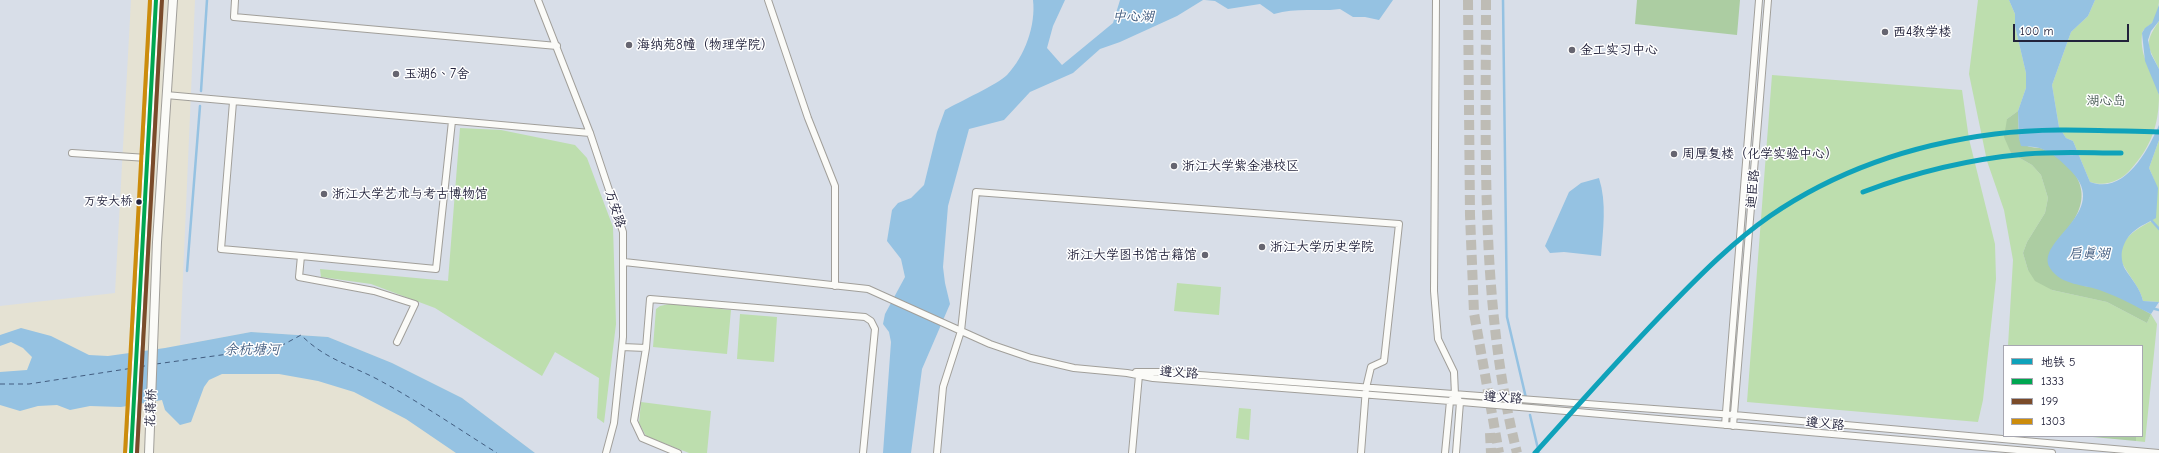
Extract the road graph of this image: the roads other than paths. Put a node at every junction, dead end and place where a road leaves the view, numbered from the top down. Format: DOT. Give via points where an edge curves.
graph roads {
  1 [pos="156,0"];
  2 [pos="173,0"];
  3 [pos="235,0"];
  4 [pos="538,0"];
  5 [pos="768,0"];
  6 [pos="1436,0"];
  7 [pos="1759,0"];
  8 [pos="1768,0"];
  9 [pos="557,46"];
  10 [pos="166,95"];
  11 [pos="233,102"];
  12 [pos="452,121"];
  13 [pos="590,133"];
  14 [pos="72,153"];
  15 [pos="148,158"];
  16 [pos="301,256"];
  17 [pos="624,262"];
  18 [pos="835,286"];
  19 [pos="961,331"];
  20 [pos="397,342"];
  21 [pos="622,347"];
  22 [pos="646,348"];
  23 [pos="1127,373"];
  24 [pos="1139,375"];
  25 [pos="1366,391"];
  26 [pos="1455,395"];
  27 [pos="1450,401"];
  28 [pos="1460,402"];
  29 [pos="1726,415"];
  30 [pos="1734,415"];
  31 [pos="1827,424"];
  32 [pos="1725,425"];
  33 [pos="1733,426"];
  34 [pos="1826,434"];
  35 [pos="131,453"];
  36 [pos="149,453"];
  37 [pos="606,453"];
  38 [pos="678,453"];
  39 [pos="863,453"];
  40 [pos="937,453"];
  41 [pos="1132,453"];
  42 [pos="1362,453"];
  43 [pos="1445,453"];
  44 [pos="1456,453"];
  45 [pos="2052,453"];
  46 [pos="2159,453"];
  1 -- 15 [label="main road, 花蒋桥"];
  2 -- 10 [label="main road, 花蒋桥"];
  3 -- 9 [label="street" via="234,17"];
  4 -- 9 [label="street, 万安路"];
  5 -- 18 [label="street" via="808,118 835,186"];
  6 -- 26 [label="street" via="1434,291 1438,339 1454,372"];
  7 -- 29 [label="street, 迪臣路"];
  8 -- 30 [label="street, 迪臣路"];
  9 -- 13 [label="street, 万安路"];
  10 -- 11 [label="street"];
  10 -- 36 [label="main road, 花蒋桥" via="157,242"];
  11 -- 12 [label="street"];
  11 -- 16 [label="street" via="221,249"];
  12 -- 13 [label="street"];
  12 -- 16 [label="street" via="436,269"];
  13 -- 17 [label="street, 万安路" via="623,232"];
  14 -- 15 [label="street"];
  15 -- 35 [label="main road, 花蒋桥"];
  16 -- 20 [label="street" via="299,277 374,291 415,304"];
  17 -- 18 [label="street"];
  17 -- 21 [label="street, 万安路"];
  18 -- 19 [label="street" via="868,289"];
  19 -- 23 [label="street" via="1031,358 1074,368"];
  19 -- 25 [label="street" via="976,192 1399,224 1384,361 1371,367"];
  19 -- 40 [label="street" via="943,387"];
  21 -- 22 [label="street"];
  21 -- 37 [label="street, 万安路" via="614,423"];
  22 -- 38 [label="street" via="634,421 642,438"];
  22 -- 39 [label="street" via="650,299 865,317 871,321 875,329"];
  23 -- 24 [label="street, 遵义路"];
  23 -- 25 [label="street, 遵义路" via="1153,371"];
  24 -- 25 [label="street, 遵义路" via="1153,378"];
  24 -- 41 [label="street"];
  25 -- 26 [label="street, 遵义路"];
  25 -- 27 [label="street, 遵义路"];
  25 -- 42 [label="street"];
  26 -- 27 [label="street"];
  26 -- 28 [label="street"];
  26 -- 29 [label="street, 遵义路"];
  27 -- 28 [label="street, 遵义路"];
  27 -- 43 [label="street"];
  28 -- 32 [label="street, 遵义路"];
  28 -- 44 [label="street"];
  29 -- 30 [label="street, 遵义路"];
  29 -- 32 [label="street, 迪臣路"];
  30 -- 31 [label="street, 遵义路"];
  30 -- 33 [label="street, 迪臣路"];
  31 -- 34 [label="street"];
  31 -- 46 [label="street, 遵义路"];
  32 -- 33 [label="street, 遵义路"];
  33 -- 34 [label="street, 遵义路"];
  34 -- 45 [label="street, 遵义路"];
}
